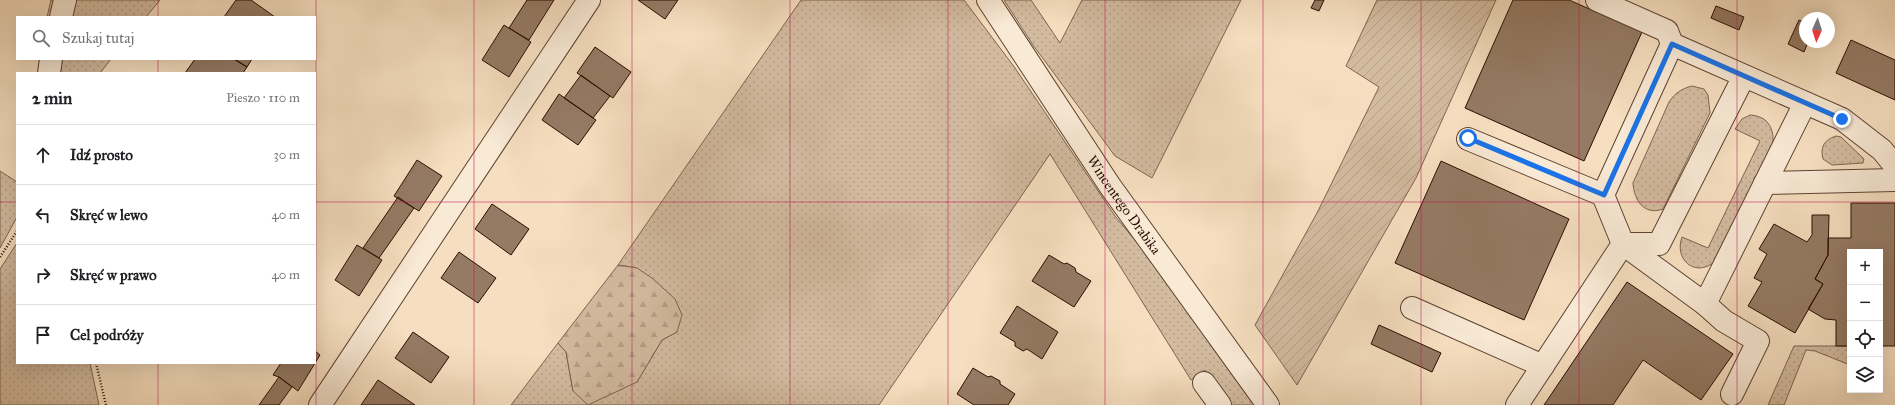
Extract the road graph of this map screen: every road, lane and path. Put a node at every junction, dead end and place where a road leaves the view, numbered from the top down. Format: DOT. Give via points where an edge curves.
graph roads {
  1 [pos="65,0"];
  2 [pos="590,0"];
  3 [pos="988,0"];
  4 [pos="1597,0"];
  5 [pos="61,16"];
  6 [pos="1672,44"];
  7 [pos="51,60"];
  8 [pos="49,72"];
  9 [pos="1744,76"];
  10 [pos="1805,103"];
  11 [pos="1468,138"];
  12 [pos="1895,166"];
  13 [pos="1895,180"];
  14 [pos="1765,183"];
  15 [pos="1604,195"];
  16 [pos="16,233"];
  17 [pos="1623,244"];
  18 [pos="0,257"];
  19 [pos="1705,304"];
  20 [pos="1412,308"];
  21 [pos="96,364"];
  22 [pos="1543,366"];
  23 [pos="1204,384"];
  24 [pos="1732,394"];
  25 [pos="106,405"];
  26 [pos="320,405"];
  27 [pos="1220,405"];
  28 [pos="1268,405"];
  29 [pos="1517,405"];
  1 -- 5 [label="street"];
  2 -- 26 [label="street"];
  3 -- 28 [label="street, Wincentego Drabika" via="1110,186"];
  4 -- 6 [label="street" via="1667,31"];
  6 -- 9 [label="street"];
  6 -- 15 [label="street"];
  7 -- 8 [label="street"];
  9 -- 10 [label="street"];
  9 -- 17 [label="street" via="1659,244"];
  10 -- 12 [label="street" via="1842,119 1882,150"];
  10 -- 14 [label="street"];
  11 -- 15 [label="street"];
  13 -- 14 [label="street"];
  14 -- 19 [label="street"];
  15 -- 17 [label="street"];
  16 -- 18 [label="path"];
  17 -- 19 [label="street"];
  17 -- 22 [label="street"];
  19 -- 24 [label="street" via="1724,321 1758,341"];
  20 -- 22 [label="street"];
  21 -- 25 [label="path"];
  22 -- 29 [label="street"];
  23 -- 27 [label="street"];
}
